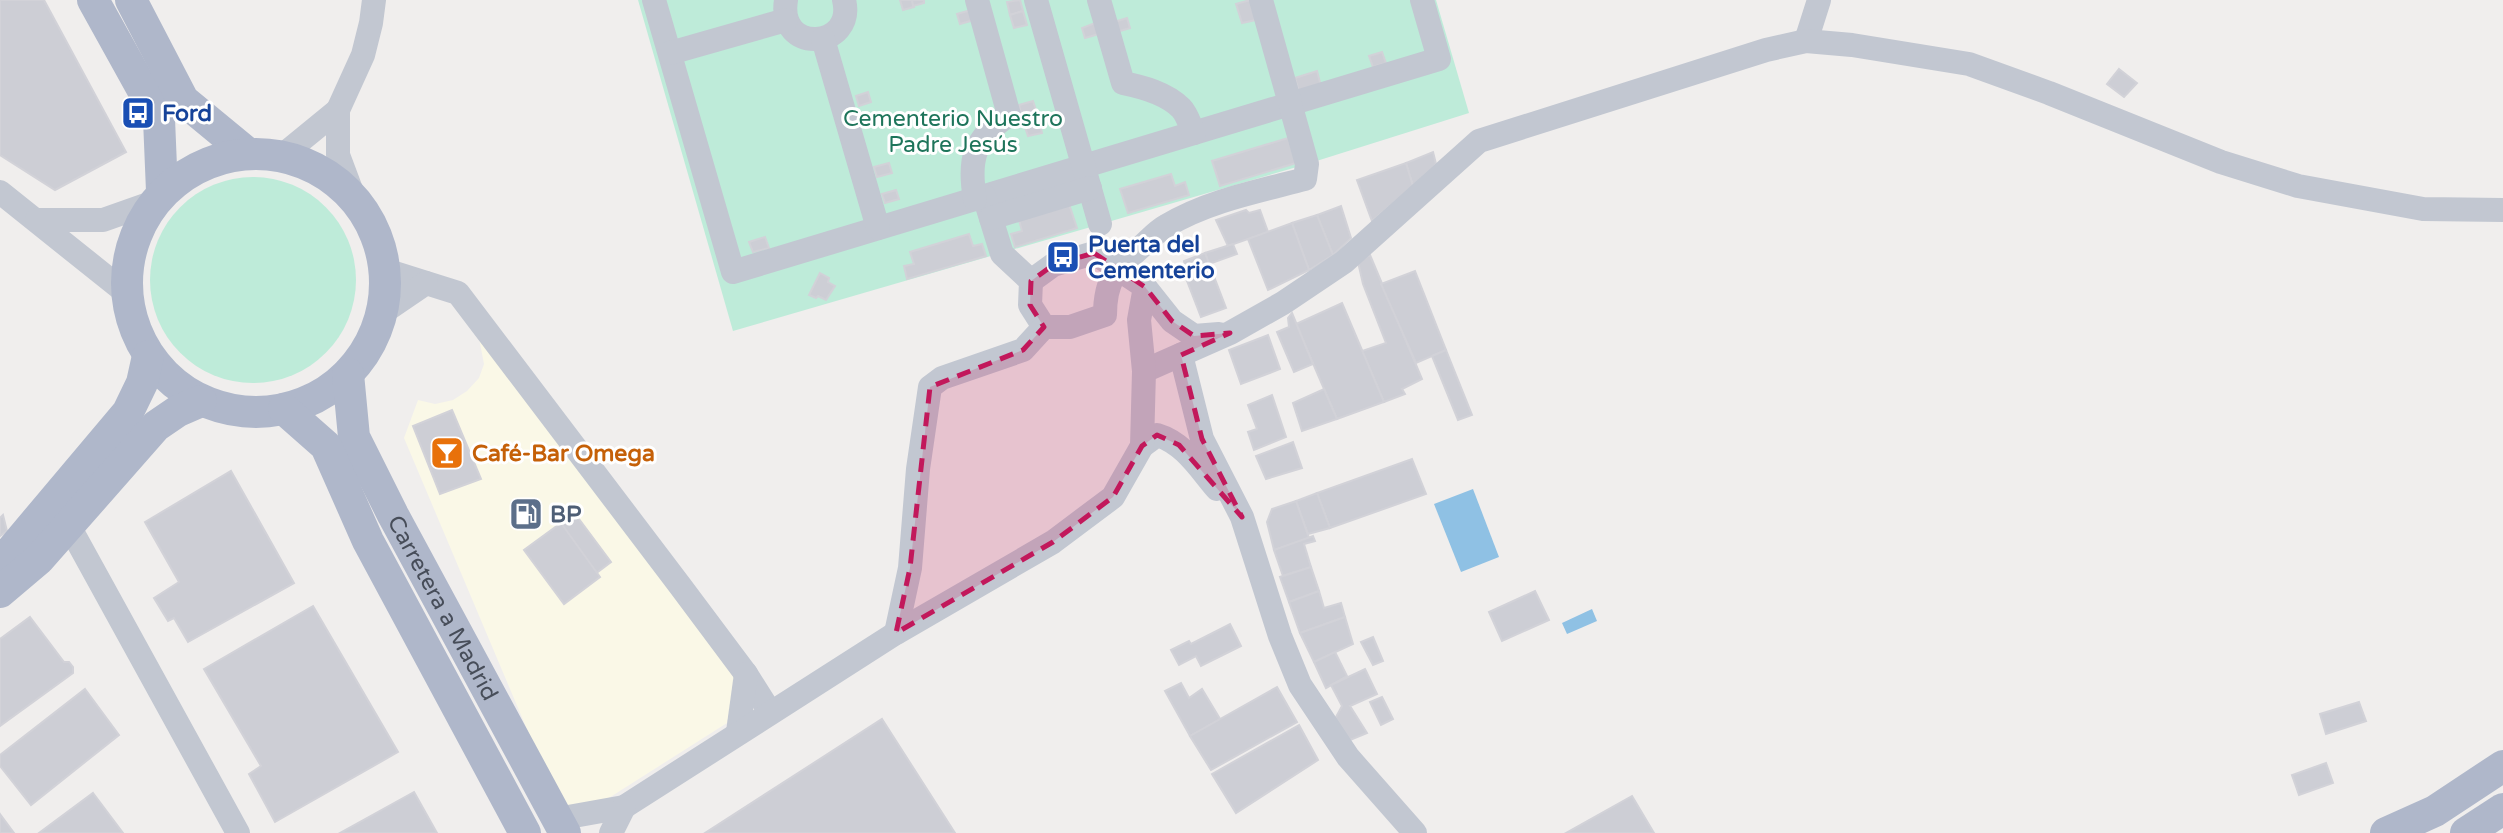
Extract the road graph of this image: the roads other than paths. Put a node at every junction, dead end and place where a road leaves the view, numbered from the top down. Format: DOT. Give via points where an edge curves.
graph roads {
  1 [pos="93,0"];
  2 [pos="131,0"];
  3 [pos="374,0"];
  4 [pos="654,0"];
  5 [pos="977,0"];
  6 [pos="1036,0"];
  7 [pos="1100,0"];
  8 [pos="1261,0"];
  9 [pos="1422,0"];
  10 [pos="1819,0"];
  11 [pos="848,1"];
  12 [pos="786,10"];
  13 [pos="823,38"];
  14 [pos="1806,41"];
  15 [pos="670,53"];
  16 [pos="1290,104"];
  17 [pos="338,110"];
  18 [pos="1194,133"];
  19 [pos="246,152"];
  20 [pos="283,155"];
  21 [pos="1087,177"];
  22 [pos="0,192"];
  23 [pos="353,195"];
  24 [pos="158,196"];
  25 [pos="983,205"];
  26 [pos="2503,210"];
  27 [pos="37,220"];
  28 [pos="1100,224"];
  29 [pos="878,228"];
  30 [pos="1118,268"];
  31 [pos="384,270"];
  32 [pos="1031,281"];
  33 [pos="426,283"];
  34 [pos="1144,288"];
  35 [pos="125,292"];
  36 [pos="382,313"];
  37 [pos="1105,315"];
  38 [pos="1044,327"];
  39 [pos="1230,333"];
  40 [pos="1141,340"];
  41 [pos="1181,355"];
  42 [pos="148,356"];
  43 [pos="1144,371"];
  44 [pos="348,374"];
  45 [pos="201,401"];
  46 [pos="284,409"];
  47 [pos="1142,446"];
  48 [pos="1242,517"];
  49 [pos="69,526"];
  50 [pos="0,564"];
  51 [pos="0,592"];
  52 [pos="896,633"];
  53 [pos="746,674"];
  54 [pos="770,712"];
  55 [pos="738,732"];
  56 [pos="2503,766"];
  57 [pos="624,807"];
  58 [pos="2503,809"];
  59 [pos="561,826"];
  60 [pos="238,833"];
  61 [pos="525,833"];
  62 [pos="611,833"];
  63 [pos="1415,833"];
  64 [pos="2386,833"];
  65 [pos="2466,833"];
  1 -- 24 [label="main road" via="159,119"];
  2 -- 19 [label="main road" via="183,100"];
  3 -- 17 [label="street" via="363,55"];
  4 -- 15 [label="street"];
  5 -- 25 [label="street" via="1010,115 993,126 972,160 971,175"];
  6 -- 21 [label="street"];
  7 -- 18 [label="street" via="1123,83 1170,100 1182,109"];
  8 -- 16 [label="street"];
  9 -- 16 [label="street" via="1439,59"];
  10 -- 14 [label="street"];
  11 -- 13 [label="street" via="839,29"];
  12 -- 13 [label="street" via="791,28 805,38"];
  12 -- 15 [label="street"];
  13 -- 29 [label="street"];
  14 -- 26 [label="street" via="1969,64 2221,162 2298,186 2423,209"];
  14 -- 39 [label="street" via="1479,141 1345,262"];
  15 -- 29 [label="street" via="733,272"];
  16 -- 18 [label="street"];
  16 -- 30 [label="street" via="1307,163 1304,179 1201,209 1165,226"];
  17 -- 20 [label="street"];
  17 -- 23 [label="street" via="338,155"];
  18 -- 21 [label="street"];
  19 -- 20 [label="main road"];
  19 -- 24 [label="main road" via="200,164"];
  20 -- 23 [label="main road" via="321,170"];
  21 -- 25 [label="street"];
  21 -- 28 [label="street"];
  22 -- 27 [label="street"];
  23 -- 31 [label="main road" via="382,249"];
  24 -- 27 [label="street" via="103,220"];
  24 -- 35 [label="main road" via="142,218 130,249"];
  25 -- 29 [label="street"];
  25 -- 32 [label="street" via="1002,254"];
  27 -- 35 [label="street"];
  30 -- 32 [label="street" via="1094,253 1053,265"];
  30 -- 34 [label="street"];
  30 -- 37 [label="street" via="1105,298"];
  31 -- 33 [label="street"];
  31 -- 36 [label="main road"];
  32 -- 38 [label="street" via="1030,306"];
  33 -- 36 [label="street"];
  33 -- 53 [label="street" via="458,293"];
  34 -- 39 [label="street" via="1172,321 1194,336"];
  34 -- 40 [label="street"];
  35 -- 42 [label="main road" via="134,330"];
  36 -- 44 [label="main road" via="368,350"];
  37 -- 38 [label="street" via="1070,327"];
  37 -- 40 [label="street" via="1130,326"];
  38 -- 52 [label="street" via="1023,350 942,378 930,387 910,568"];
  39 -- 41 [label="street"];
  40 -- 43 [label="street"];
  41 -- 43 [label="street"];
  41 -- 48 [label="street" via="1202,439"];
  42 -- 45 [label="main road" via="167,378"];
  42 -- 50 [label="main road" via="128,412"];
  43 -- 47 [label="street"];
  44 -- 46 [label="main road" via="312,400"];
  44 -- 59 [label="main road, Carretera a Madrid" via="354,437"];
  45 -- 46 [label="main road" via="239,411"];
  45 -- 49 [label="main road" via="156,426"];
  46 -- 61 [label="main road, Carretera a Madrid" via="326,446 368,541"];
  47 -- 48 [label="street" via="1157,435 1179,445"];
  47 -- 52 [label="street" via="1113,497 1053,542"];
  48 -- 63 [label="street" via="1300,685 1348,757"];
  49 -- 51 [label="main road"];
  49 -- 60 [label="street"];
  52 -- 54 [label="street"];
  53 -- 54 [label="street"];
  53 -- 55 [label="street"];
  54 -- 55 [label="street"];
  55 -- 57 [label="street"];
  56 -- 64 [label="main road" via="2435,811"];
  57 -- 59 [label="street"];
  57 -- 62 [label="street"];
  58 -- 65 [label="main road"];
}
